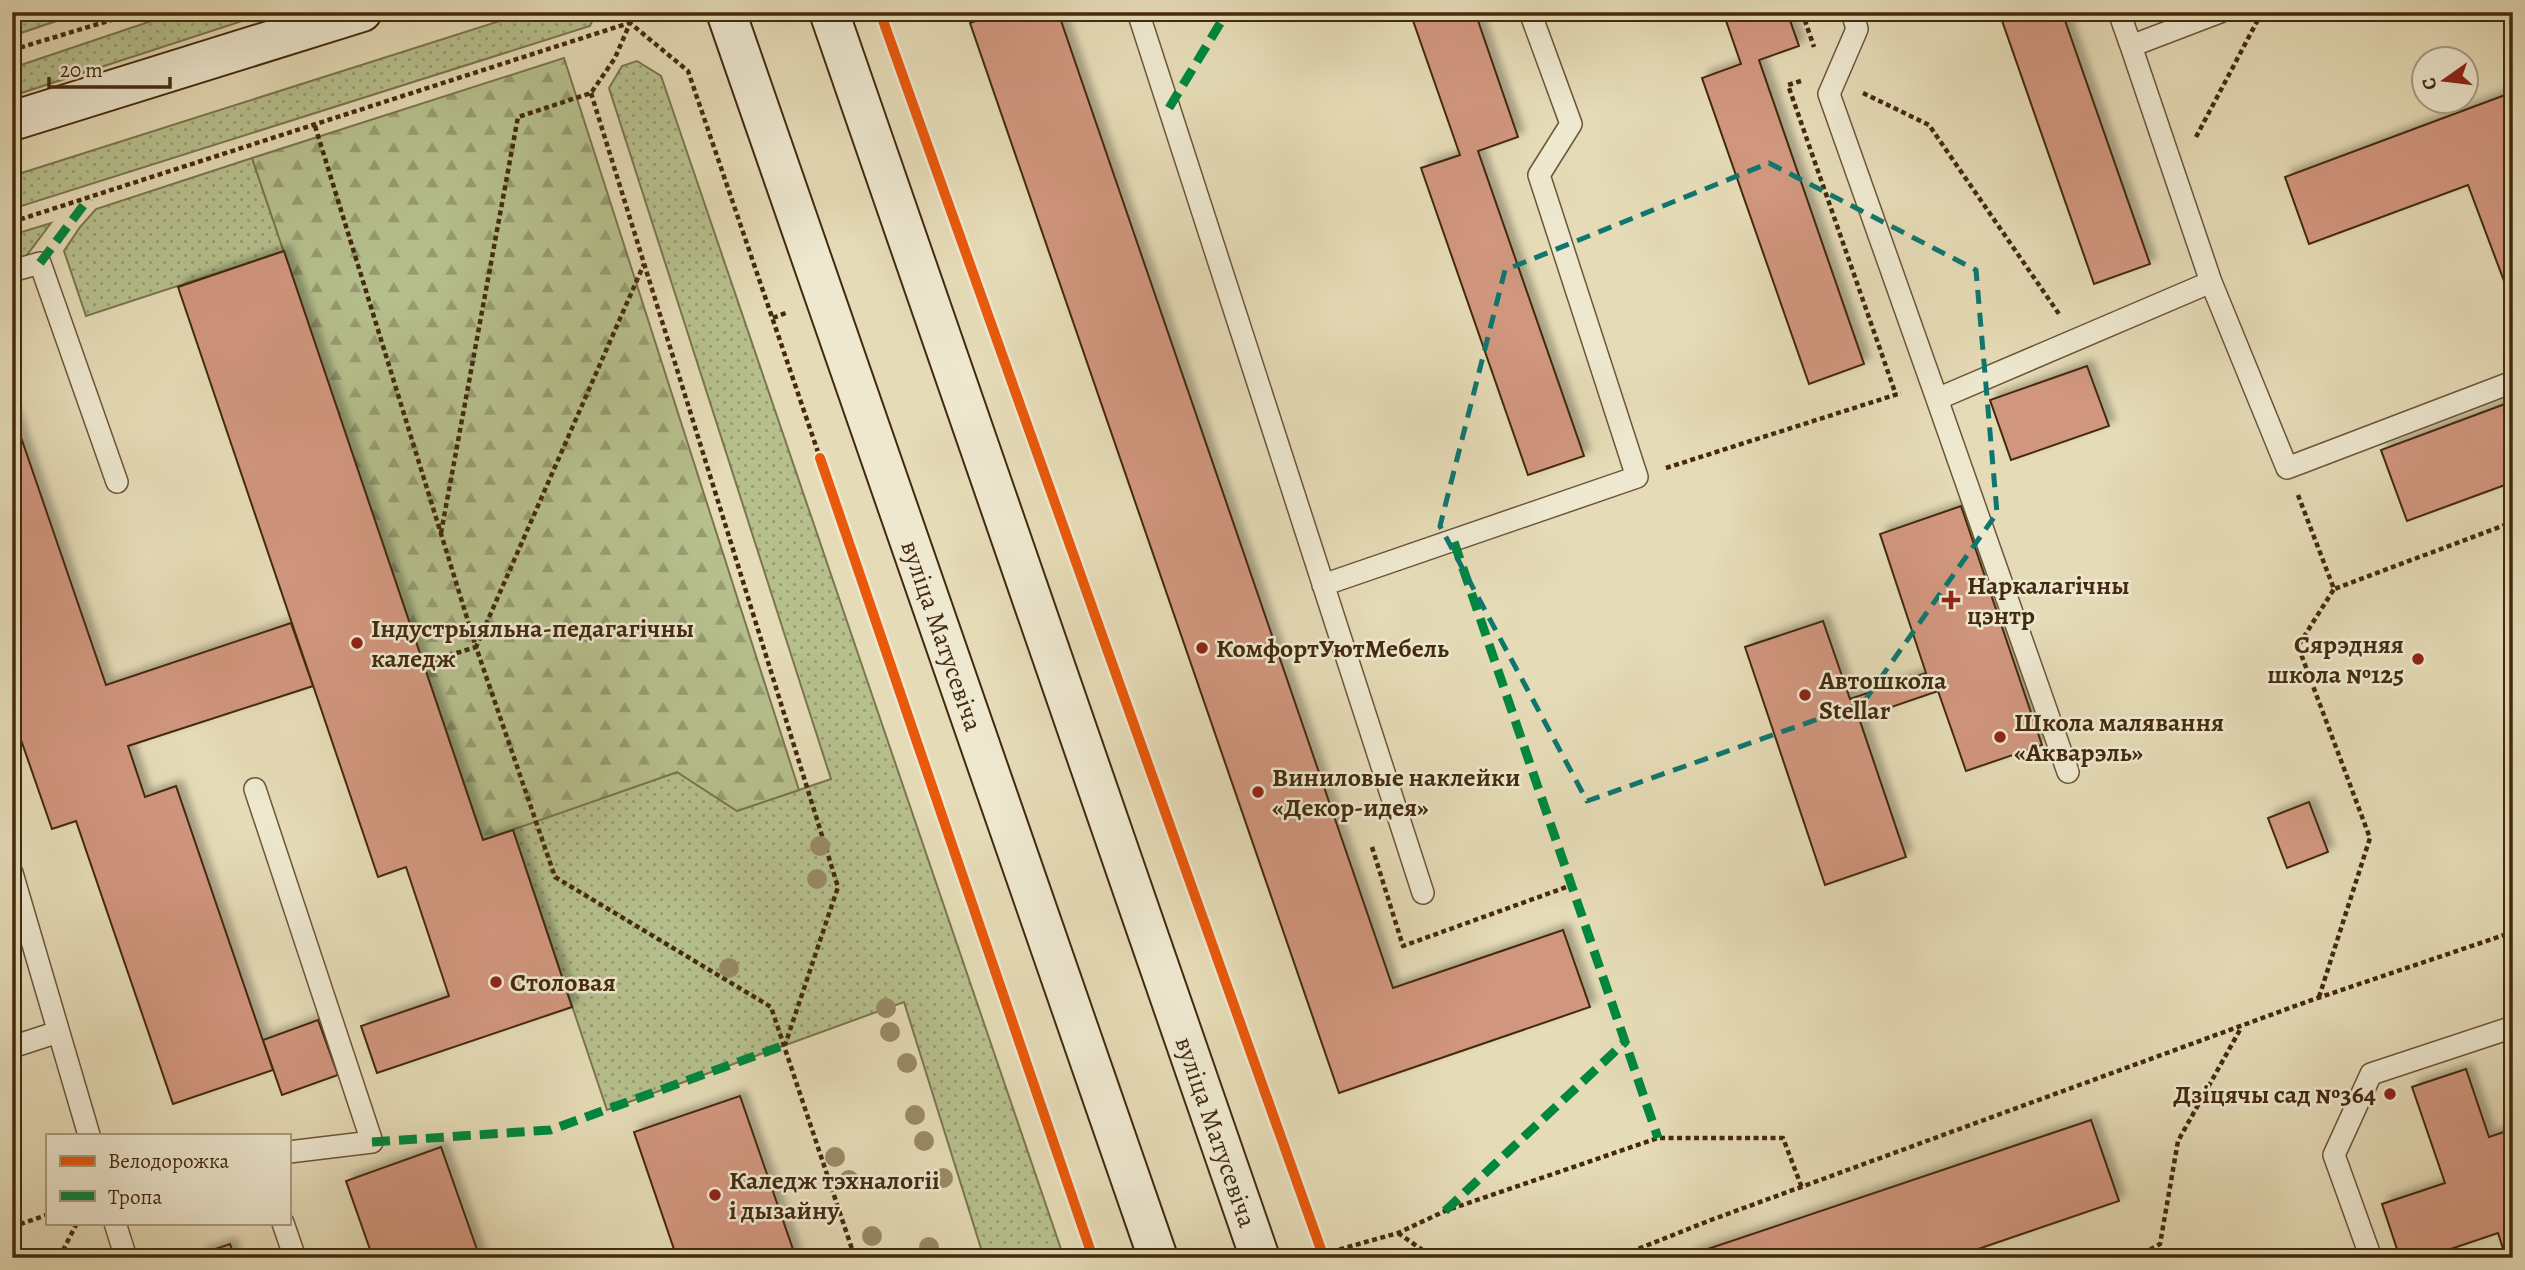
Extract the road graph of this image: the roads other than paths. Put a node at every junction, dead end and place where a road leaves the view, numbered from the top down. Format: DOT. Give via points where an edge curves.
graph roads {
  1 [pos="362,12"];
  2 [pos="726,12"];
  3 [pos="829,12"];
  4 [pos="1138,12"];
  5 [pos="1530,12"];
  6 [pos="1852,12"];
  7 [pos="2119,12"];
  8 [pos="2220,12"];
  9 [pos="2131,46"];
  10 [pos="12,121"];
  11 [pos="12,271"];
  12 [pos="2211,282"];
  13 [pos="2510,383"];
  14 [pos="1935,391"];
  15 [pos="117,482"];
  16 [pos="1323,585"];
  17 [pos="2068,772"];
  18 [pos="255,789"];
  19 [pos="12,873"];
  20 [pos="1423,893"];
  21 [pos="2513,1027"];
  22 [pos="58,1032"];
  23 [pos="12,1047"];
  24 [pos="89,1134"];
  25 [pos="290,1152"];
  26 [pos="115,1224"];
  27 [pos="283,1224"];
  28 [pos="125,1258"];
  29 [pos="295,1258"];
  30 [pos="1158,1258"];
  31 [pos="1260,1258"];
  32 [pos="2371,1258"];
  1 -- 10 [label="main road"];
  2 -- 30 [label="main road, вуліца Матусевіча"];
  3 -- 31 [label="main road, вуліца Матусевіча"];
  4 -- 16 [label="lane"];
  5 -- 16 [label="lane" via="1572,124 1539,175 1637,477"];
  6 -- 14 [label="lane" via="1857,29 1829,94"];
  7 -- 9 [label="lane"];
  8 -- 9 [label="lane"];
  9 -- 12 [label="lane"];
  11 -- 15 [label="lane" via="40,262"];
  12 -- 13 [label="lane" via="2287,468"];
  12 -- 14 [label="lane"];
  14 -- 17 [label="lane"];
  16 -- 20 [label="lane"];
  18 -- 25 [label="lane" via="372,1142"];
  19 -- 22 [label="lane"];
  21 -- 32 [label="lane" via="2371,1074 2334,1155"];
  22 -- 23 [label="lane"];
  22 -- 24 [label="lane"];
  26 -- 28 [label="lane"];
  27 -- 29 [label="lane"];
}
